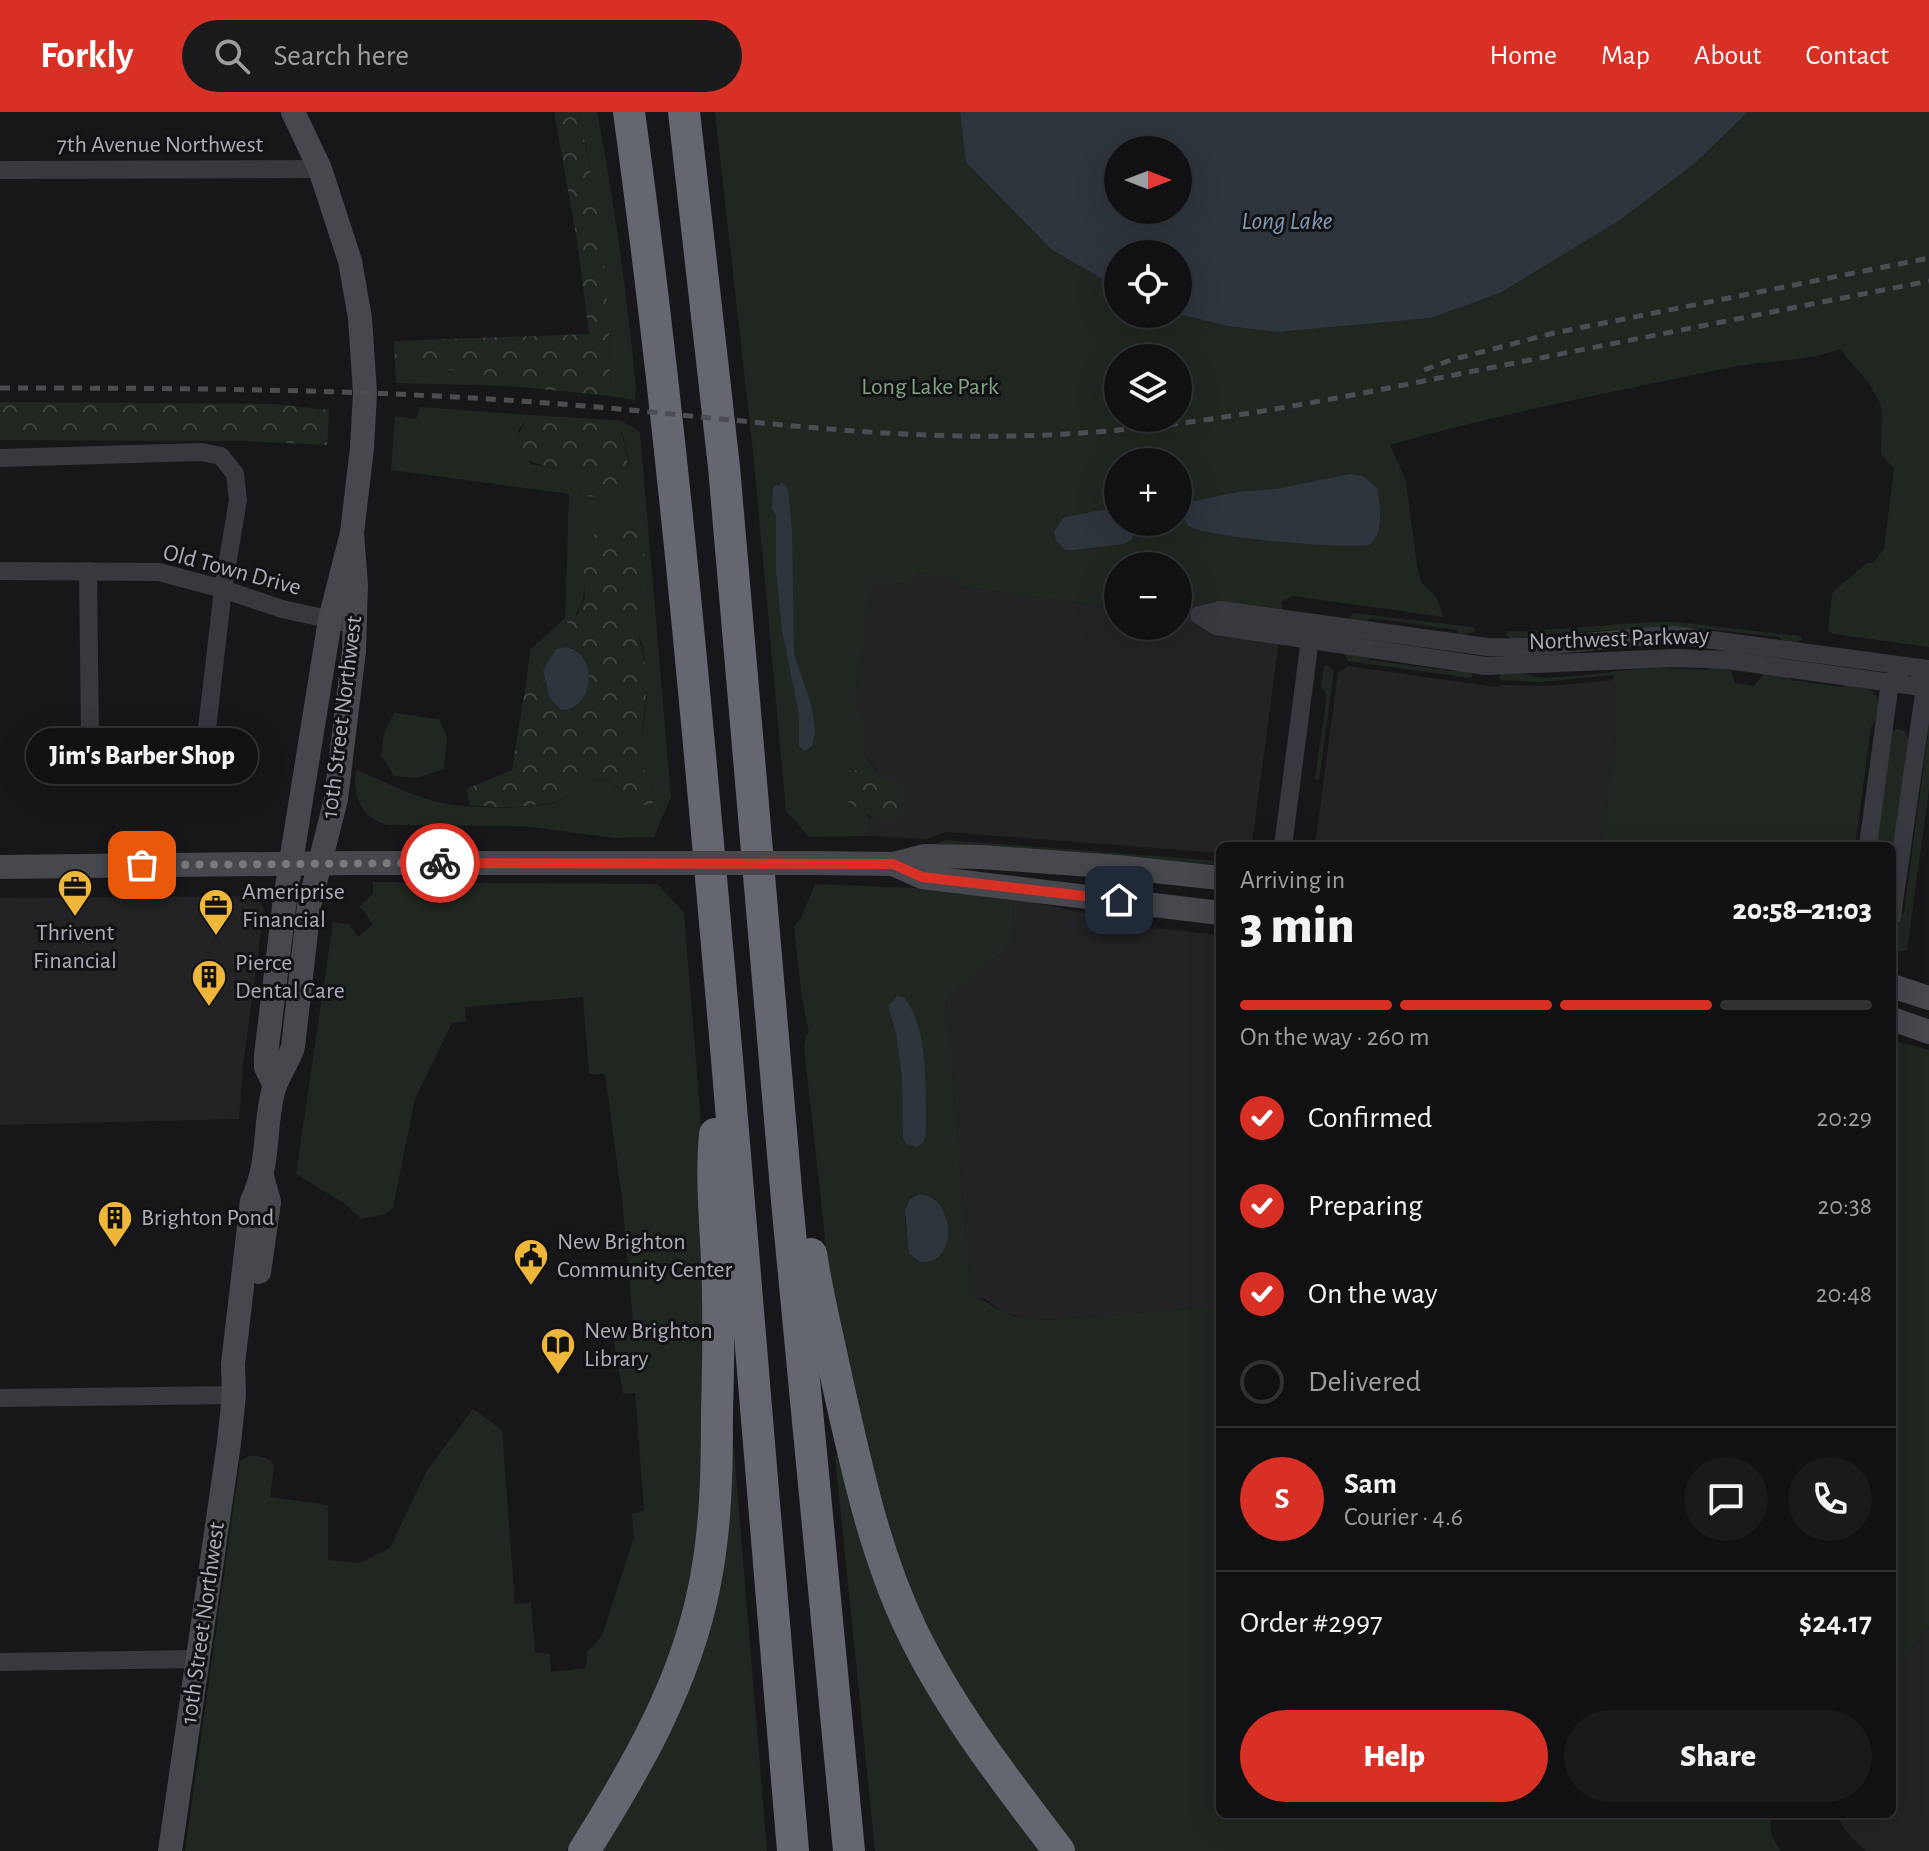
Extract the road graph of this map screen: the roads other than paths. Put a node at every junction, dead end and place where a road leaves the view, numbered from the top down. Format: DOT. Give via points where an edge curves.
graph roads {
  1 [pos="293,112"];
  2 [pos="629,112"];
  3 [pos="684,112"];
  4 [pos="320,169"];
  5 [pos="0,170"];
  6 [pos="0,458"];
  7 [pos="352,533"];
  8 [pos="0,571"];
  9 [pos="88,571"];
  10 [pos="223,589"];
  11 [pos="330,620"];
  12 [pos="355,624"];
  13 [pos="1311,631"];
  14 [pos="1924,678"];
  15 [pos="1890,682"];
  16 [pos="752,793"];
  17 [pos="1284,842"];
  18 [pos="1869,842"];
  19 [pos="320,863"];
  20 [pos="293,864"];
  21 [pos="893,864"];
  22 [pos="0,867"];
  23 [pos="1216,878"];
  24 [pos="1896,886"];
  25 [pos="1216,913"];
  26 [pos="1896,987"];
  27 [pos="1929,998"];
  28 [pos="1896,1020"];
  29 [pos="724,1031"];
  30 [pos="1929,1032"];
  31 [pos="275,1086"];
  32 [pos="234,1395"];
  33 [pos="0,1398"];
  34 [pos="197,1659"];
  35 [pos="0,1662"];
  36 [pos="170,1851"];
  37 [pos="584,1851"];
  38 [pos="793,1851"];
  39 [pos="849,1851"];
  40 [pos="1059,1851"];
  1 -- 4 [label="street, 10th Street Northwest"];
  2 -- 29 [label="highway" via="700,750"];
  3 -- 16 [label="highway"];
  4 -- 5 [label="street, 7th Avenue Northwest"];
  4 -- 7 [label="street, 10th Street Northwest" via="350,261 361,332 365,393"];
  6 -- 10 [label="street" via="201,452 221,456 235,474 238,500"];
  7 -- 11 [label="street, 10th Street Northwest"];
  7 -- 12 [label="street, 10th Street Northwest"];
  8 -- 9 [label="street, Old Town Drive"];
  9 -- 10 [label="street, Old Town Drive" via="159,572"];
  9 -- 10 [label="street" via="90,740 100,756 114,763 176,764 200,748 206,737"];
  10 -- 11 [label="street, Old Town Drive"];
  11 -- 12 [label="street, Old Town Drive"];
  11 -- 20 [label="street, 10th Street Northwest"];
  12 -- 19 [label="street, 10th Street Northwest" via="336,799"];
  13 -- 13 [label="street, Northwest Parkway" via="1221,610 1199,615 1216,626"];
  13 -- 14 [label="street, Northwest Parkway" via="1524,648 1675,635"];
  13 -- 15 [label="street, Northwest Parkway" via="1486,666 1727,660"];
  13 -- 17 [label="street"];
  14 -- 15 [label="street"];
  14 -- 24 [label="street"];
  15 -- 18 [label="street"];
  16 -- 39 [label="highway"];
  16 -- 40 [label="highway" via="814,1271 871,1525 899,1602 936,1676"];
  19 -- 20 [label="street"];
  19 -- 21 [label="street, bridge"];
  19 -- 31 [label="street, 10th Street Northwest" via="309,906 293,1047"];
  20 -- 22 [label="street"];
  20 -- 31 [label="street, 10th Street Northwest" via="266,1055"];
  21 -- 23 [label="street" via="924,856 981,857"];
  21 -- 25 [label="street" via="922,877"];
  26 -- 27 [label="street"];
  28 -- 30 [label="street"];
  29 -- 37 [label="highway" via="714,1149 717,1466 709,1562 695,1625 662,1713"];
  29 -- 38 [label="highway"];
  31 -- 32 [label="street, 10th Street Northwest" via="263,1180 251,1210"];
  32 -- 33 [label="street"];
  32 -- 34 [label="street, 10th Street Northwest"];
  34 -- 35 [label="street"];
  34 -- 36 [label="street, 10th Street Northwest"];
}
